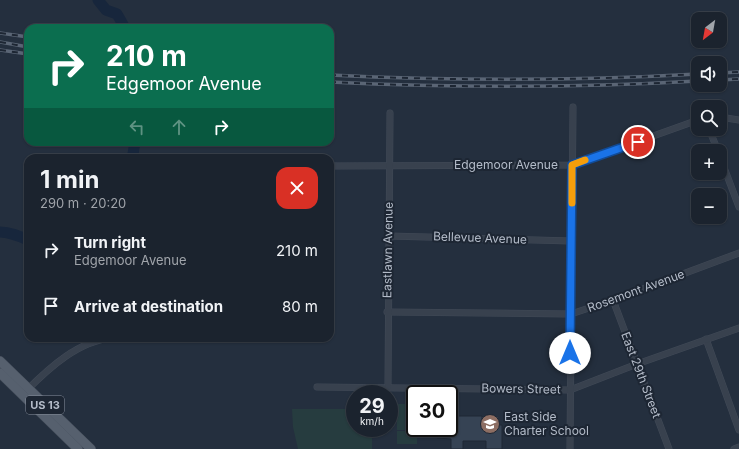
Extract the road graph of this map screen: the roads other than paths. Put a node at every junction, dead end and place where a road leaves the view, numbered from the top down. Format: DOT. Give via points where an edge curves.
graph roads {
  1 [pos="573,107"];
  2 [pos="390,113"];
  3 [pos="727,118"];
  4 [pos="739,120"];
  5 [pos="691,122"];
  6 [pos="389,165"];
  7 [pos="572,165"];
  8 [pos="334,166"];
  9 [pos="727,175"];
  10 [pos="739,207"];
  11 [pos="389,236"];
  12 [pos="571,240"];
  13 [pos="739,253"];
  14 [pos="613,300"];
  15 [pos="387,312"];
  16 [pos="571,314"];
  17 [pos="739,328"];
  18 [pos="706,339"];
  19 [pos="96,342"];
  20 [pos="0,361"];
  21 [pos="637,364"];
  22 [pos="0,373"];
  23 [pos="388,385"];
  24 [pos="317,387"];
  25 [pos="346,387"];
  26 [pos="398,387"];
  27 [pos="570,390"];
  28 [pos="26,392"];
  29 [pos="739,430"];
  30 [pos="739,447"];
  31 [pos="78,449"];
  32 [pos="91,449"];
  33 [pos="570,449"];
  34 [pos="669,449"];
  35 [pos="734,449"];
  1 -- 7 [label="street"];
  2 -- 6 [label="street, Eastlawn Avenue"];
  3 -- 4 [label="street"];
  5 -- 7 [label="street, Edgemoor Avenue"];
  6 -- 7 [label="street, Edgemoor Avenue"];
  6 -- 8 [label="street, Edgemoor Avenue"];
  6 -- 11 [label="street, Eastlawn Avenue"];
  7 -- 12 [label="street"];
  9 -- 10 [label="street"];
  11 -- 12 [label="street, Bellevue Avenue"];
  11 -- 15 [label="street, Eastlawn Avenue"];
  12 -- 16 [label="street"];
  13 -- 14 [label="street, Rosemont Avenue"];
  14 -- 16 [label="street, Rosemont Avenue"];
  14 -- 21 [label="street, East 29th Street"];
  15 -- 16 [label="street, Rosemont Avenue"];
  15 -- 23 [label="street, Eastlawn Avenue"];
  16 -- 27 [label="street"];
  17 -- 18 [label="street, Bowers Street"];
  18 -- 21 [label="street, Bowers Street"];
  18 -- 29 [label="street"];
  19 -- 28 [label="street" via="73,352 47,371"];
  20 -- 28 [label="main road, US 13"];
  21 -- 27 [label="street, Bowers Street"];
  21 -- 34 [label="street, East 29th Street"];
  22 -- 28 [label="main road, US 13"];
  24 -- 25 [label="street, Bowers Street"];
  26 -- 27 [label="street, Bowers Street"];
  27 -- 33 [label="street"];
  28 -- 31 [label="main road, US 13"];
  28 -- 32 [label="main road, US 13"];
  30 -- 35 [label="street"];
}
